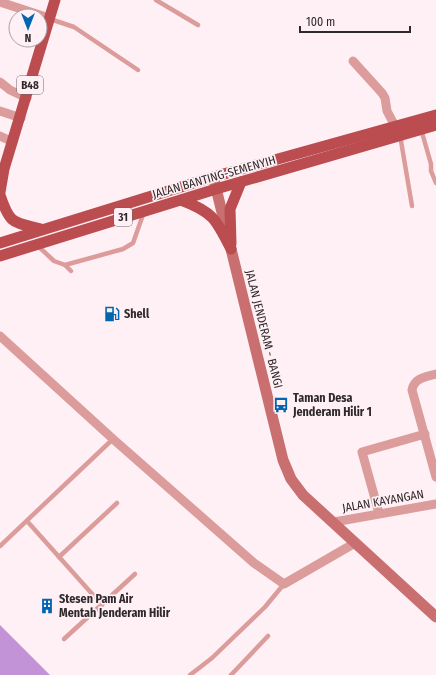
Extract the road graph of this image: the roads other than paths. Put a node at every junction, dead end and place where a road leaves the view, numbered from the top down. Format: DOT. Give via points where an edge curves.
graph roads {
  1 [pos="55,0"];
  2 [pos="156,0"];
  3 [pos="0,2"];
  4 [pos="49,18"];
  5 [pos="198,25"];
  6 [pos="353,61"];
  7 [pos="138,70"];
  8 [pos="0,82"];
  9 [pos="27,98"];
  10 [pos="0,111"];
  11 [pos="436,115"];
  12 [pos="21,118"];
  13 [pos="436,125"];
  14 [pos="421,129"];
  15 [pos="398,131"];
  16 [pos="0,136"];
  17 [pos="12,142"];
  18 [pos="2,172"];
  19 [pos="213,177"];
  20 [pos="241,182"];
  21 [pos="436,183"];
  22 [pos="216,189"];
  23 [pos="0,192"];
  24 [pos="0,195"];
  25 [pos="182,200"];
  26 [pos="412,206"];
  27 [pos="145,211"];
  28 [pos="41,230"];
  29 [pos="0,243"];
  30 [pos="32,244"];
  31 [pos="0,249"];
  32 [pos="231,249"];
  33 [pos="0,256"];
  34 [pos="65,265"];
  35 [pos="71,271"];
  36 [pos="0,336"];
  37 [pos="436,374"];
  38 [pos="425,434"];
  39 [pos="113,439"];
  40 [pos="432,445"];
  41 [pos="436,477"];
  42 [pos="116,503"];
  43 [pos="436,504"];
  44 [pos="379,513"];
  45 [pos="27,521"];
  46 [pos="334,522"];
  47 [pos="355,543"];
  48 [pos="0,546"];
  49 [pos="59,557"];
  50 [pos="135,574"];
  51 [pos="284,584"];
  52 [pos="102,605"];
  53 [pos="436,618"];
  54 [pos="268,636"];
  55 [pos="64,639"];
  56 [pos="190,675"];
  57 [pos="231,675"];
  1 -- 4 [label="main road, B48"];
  2 -- 5 [label="lane"];
  3 -- 4 [label="street"];
  4 -- 7 [label="lane" via="74,26"];
  4 -- 9 [label="main road, B48"];
  6 -- 15 [label="street" via="382,93 387,111"];
  8 -- 9 [label="street"];
  9 -- 12 [label="main road, B48"];
  10 -- 12 [label="street"];
  11 -- 15 [label="main road, JALAN BANTING-SEMENYIH / 31"];
  12 -- 17 [label="main road, B48"];
  13 -- 14 [label="main road, JALAN BANTING-SEMENYIH / 31"];
  14 -- 15 [label="main road, JALAN BANTING-SEMENYIH / 31"];
  14 -- 21 [label="lane"];
  15 -- 19 [label="main road, JALAN BANTING-SEMENYIH / 31"];
  15 -- 20 [label="main road, JALAN BANTING-SEMENYIH / 31"];
  15 -- 26 [label="lane"];
  16 -- 17 [label="street"];
  17 -- 18 [label="main road, B48"];
  18 -- 23 [label="main road, B48"];
  19 -- 22 [label="main road, JALAN JENDERAM - BANGI"];
  19 -- 28 [label="main road, JALAN BANTING-SEMENYIH / 31"];
  20 -- 22 [label="main road, JALAN BANTING-SEMENYIH / 31"];
  20 -- 32 [label="main road" via="230,209"];
  22 -- 25 [label="main road, JALAN BANTING-SEMENYIH / 31"];
  22 -- 32 [label="main road, JALAN JENDERAM - BANGI"];
  24 -- 28 [label="main road" via="12,221"];
  25 -- 27 [label="main road, JALAN BANTING-SEMENYIH / 31"];
  25 -- 32 [label="main road" via="202,208 213,217"];
  27 -- 30 [label="main road, JALAN BANTING-SEMENYIH / 31"];
  27 -- 34 [label="lane" via="133,243 123,250"];
  28 -- 29 [label="main road, JALAN BANTING-SEMENYIH / 31"];
  30 -- 31 [label="main road"];
  30 -- 33 [label="main road, JALAN BANTING-SEMENYIH / 31"];
  30 -- 34 [label="lane" via="54,261"];
  32 -- 46 [label="main road, JALAN JENDERAM - BANGI" via="283,460 291,479 303,495"];
  34 -- 35 [label="lane"];
  36 -- 39 [label="street"];
  37 -- 38 [label="street" via="413,384 412,390"];
  38 -- 40 [label="street"];
  38 -- 44 [label="street" via="362,452"];
  39 -- 45 [label="lane"];
  39 -- 51 [label="street" via="254,563"];
  40 -- 41 [label="street"];
  42 -- 49 [label="lane"];
  43 -- 44 [label="street, JALAN KAYANGAN"];
  44 -- 46 [label="street, JALAN KAYANGAN"];
  45 -- 48 [label="lane"];
  45 -- 49 [label="lane"];
  46 -- 47 [label="main road, JALAN JENDERAM - BANGI"];
  47 -- 51 [label="street"];
  47 -- 53 [label="main road, JALAN JENDERAM - BANGI"];
  49 -- 52 [label="lane"];
  50 -- 52 [label="lane"];
  51 -- 56 [label="lane" via="265,607 212,658"];
  52 -- 55 [label="lane"];
  54 -- 57 [label="lane"];
}
